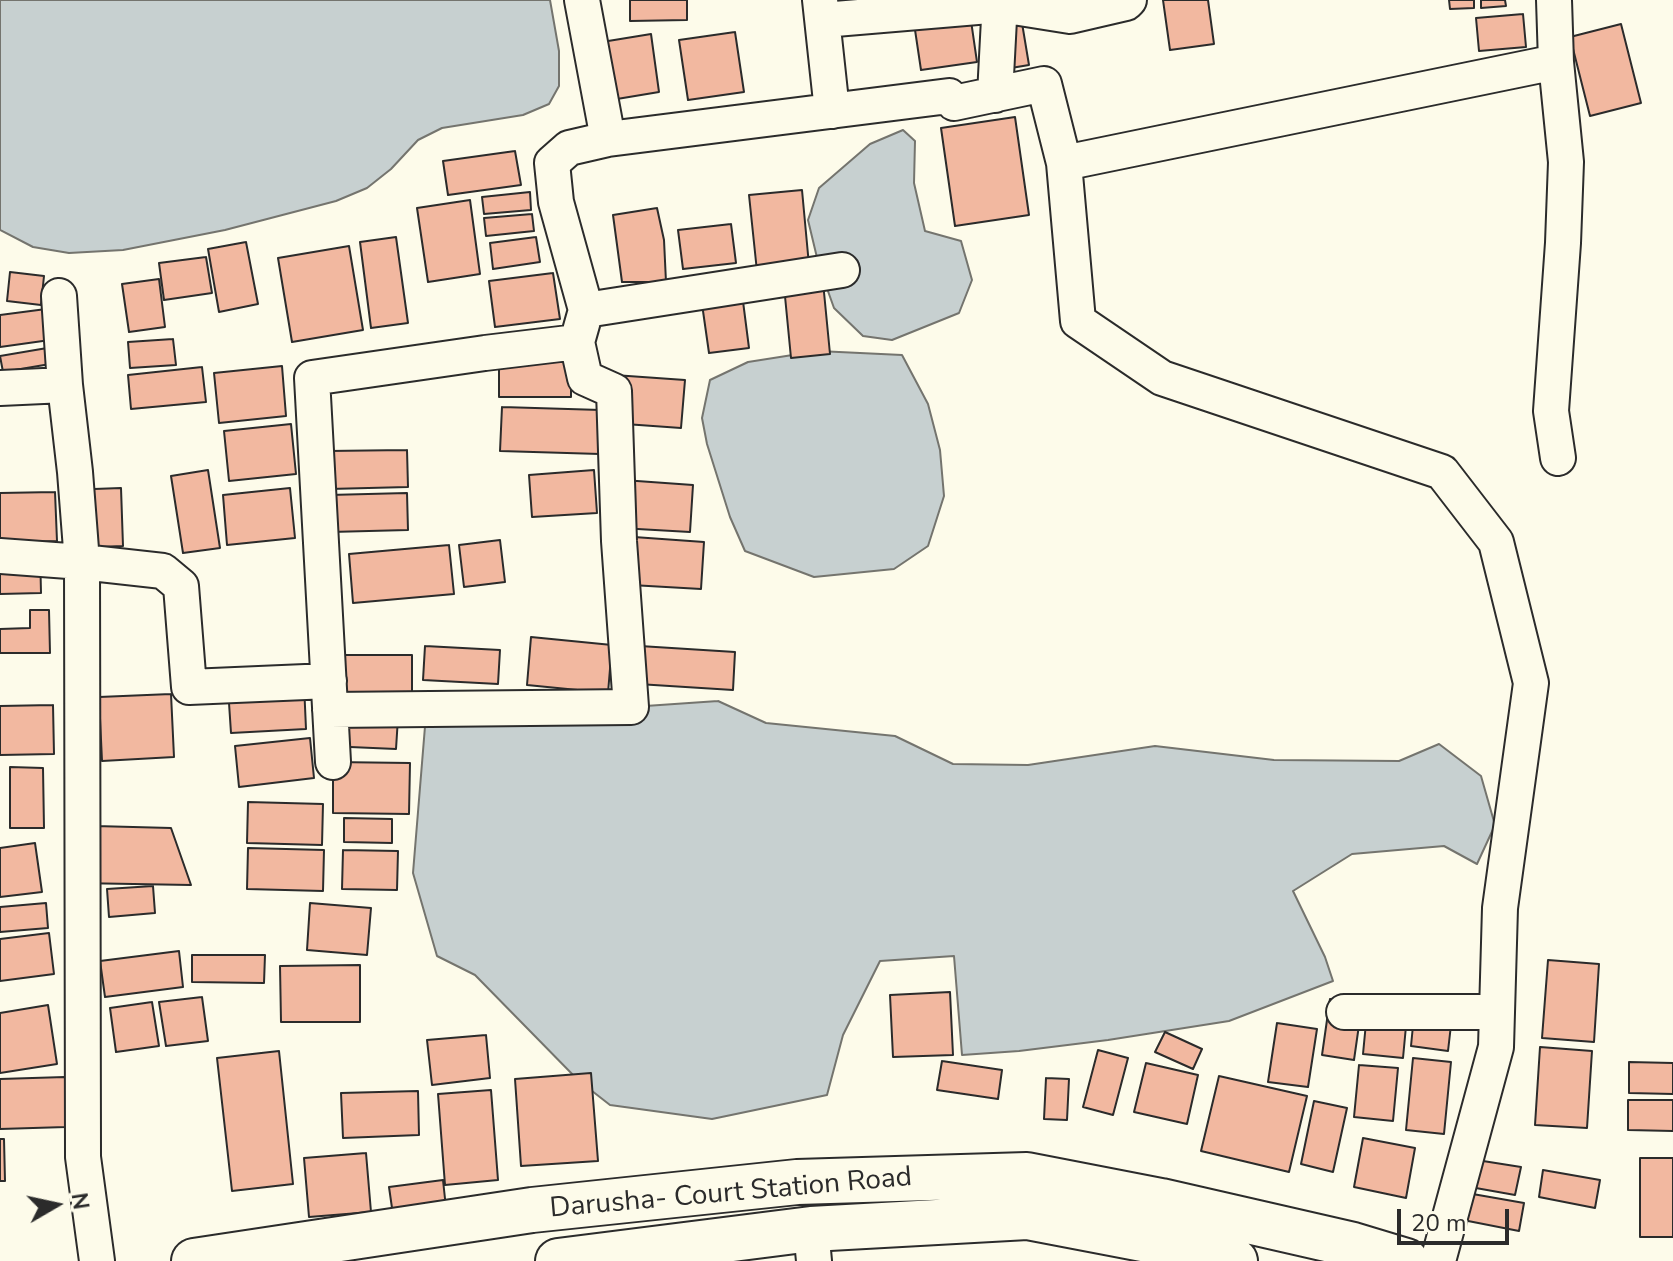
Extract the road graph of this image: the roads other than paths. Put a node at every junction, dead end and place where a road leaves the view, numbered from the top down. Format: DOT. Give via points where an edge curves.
graph roads {
  1 [pos="582,0"];
  2 [pos="1129,0"];
  3 [pos="1554,0"];
  4 [pos="1000,2"];
  5 [pos="822,10"];
  6 [pos="1556,62"];
  7 [pos="995,95"];
  8 [pos="832,111"];
  9 [pos="608,139"];
  10 [pos="1064,163"];
  11 [pos="842,270"];
  12 [pos="59,296"];
  13 [pos="581,326"];
  14 [pos="65,385"];
  15 [pos="0,388"];
  16 [pos="1558,458"];
  17 [pos="0,556"];
  18 [pos="82,562"];
  19 [pos="330,695"];
  20 [pos="333,762"];
  21 [pos="1344,1012"];
  22 [pos="1497,1012"];
  23 [pos="813,1245"];
  24 [pos="97,1261"];
  25 [pos="194,1261"];
  26 [pos="558,1261"];
  27 [pos="1235,1261"];
  28 [pos="1406,1261"];
  29 [pos="1438,1261"];
  1 -- 9 [label="street"];
  2 -- 4 [label="street" via="1070,16"];
  3 -- 6 [label="street"];
  4 -- 5 [label="street"];
  4 -- 7 [label="street"];
  5 -- 8 [label="street"];
  6 -- 10 [label="street"];
  6 -- 16 [label="street" via="1566,162 1551,411"];
  7 -- 8 [label="street"];
  7 -- 10 [label="street" via="1044,84"];
  8 -- 9 [label="street"];
  9 -- 13 [label="street" via="569,148 552,163"];
  10 -- 22 [label="street" via="1078,321 1162,378 1442,472 1496,542 1531,683 1500,908"];
  11 -- 13 [label="street"];
  12 -- 14 [label="street"];
  13 -- 19 [label="street" via="485,353 312,378"];
  13 -- 19 [label="street" via="585,378 614,391 631,707"];
  14 -- 15 [label="street"];
  14 -- 18 [label="street"];
  17 -- 18 [label="street"];
  18 -- 19 [label="street" via="163,571 181,586 189,687"];
  18 -- 24 [label="street" via="83,1157"];
  19 -- 20 [label="street"];
  21 -- 22 [label="street"];
  22 -- 29 [label="street" via="1496,1047"];
  23 -- 26 [label="street, Darusha- Court Station Road"];
  23 -- 27 [label="street, Darusha- Court Station Road" via="1027,1217"];
  25 -- 28 [label="street, Darusha- Court Station Road" via="532,1210 797,1182 1027,1175 1161,1201"];
}
